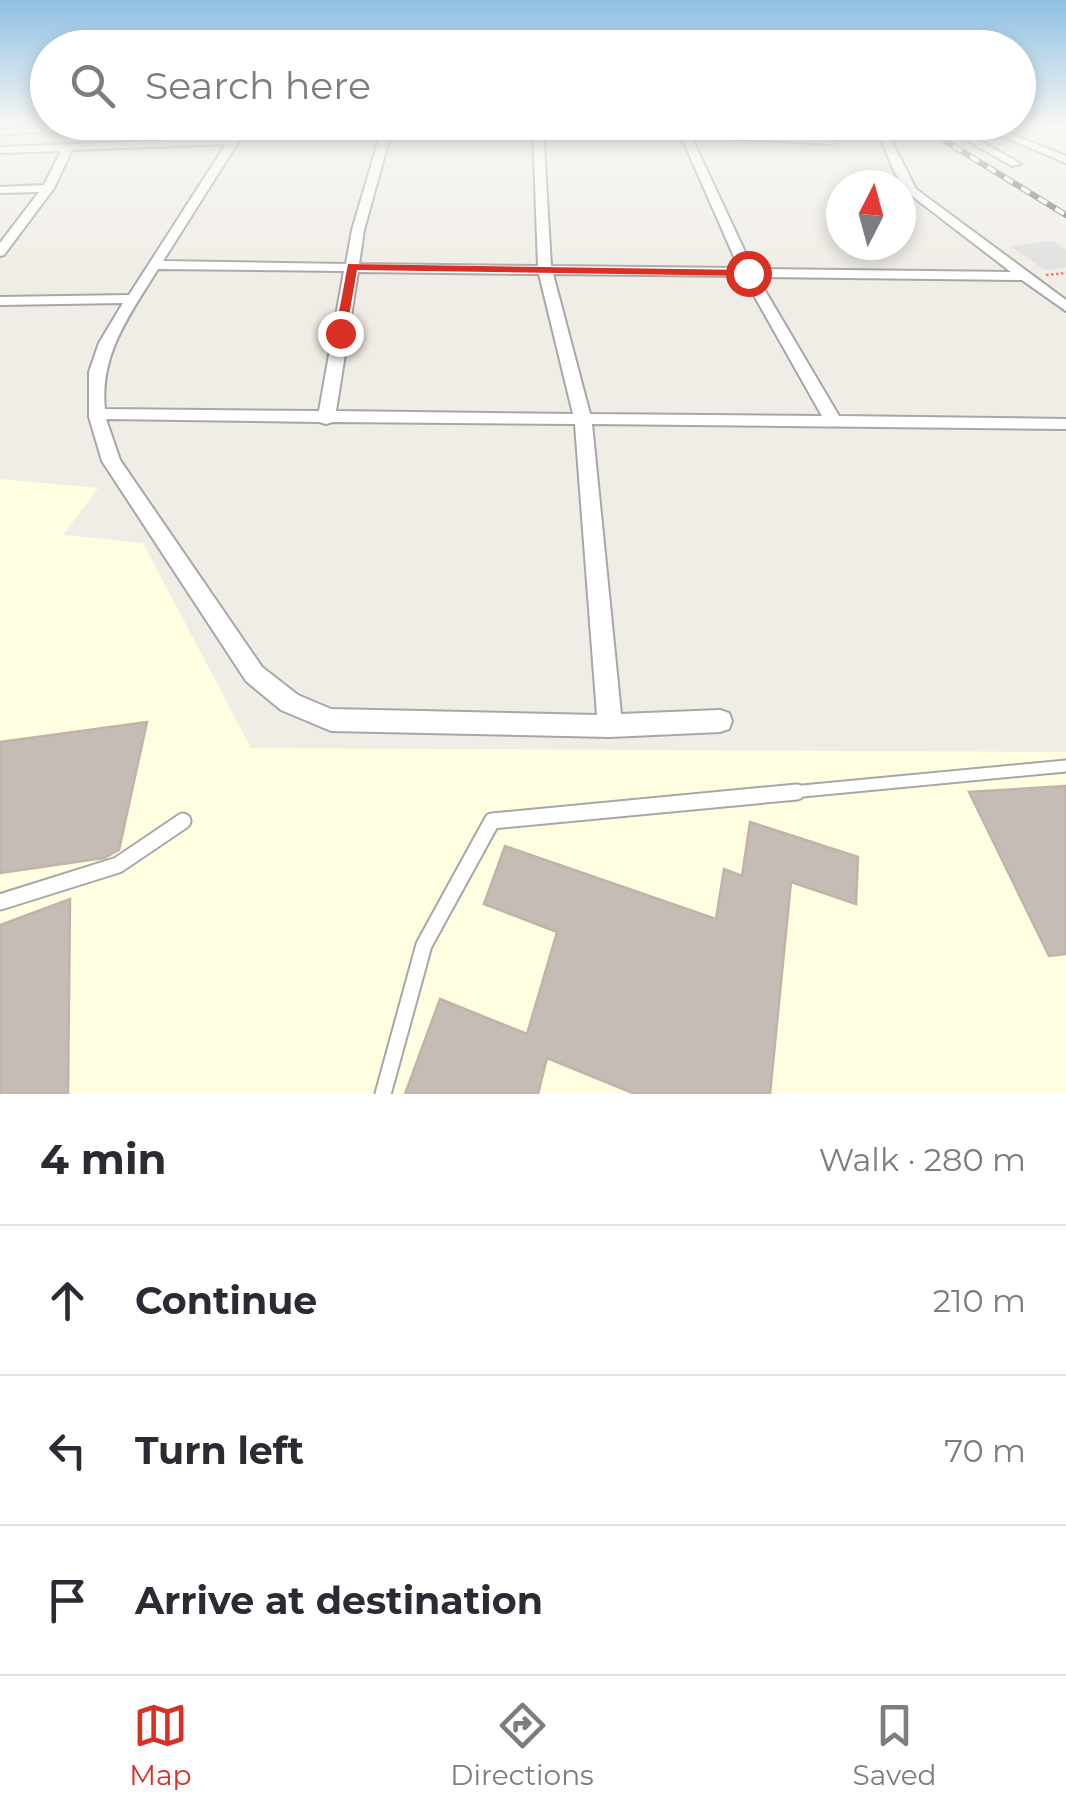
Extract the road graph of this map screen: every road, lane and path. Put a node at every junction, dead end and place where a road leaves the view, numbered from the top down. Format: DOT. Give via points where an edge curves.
graph roads {
  1 [pos="54,176"];
  2 [pos="211,176"];
  3 [pos="373,176"];
  4 [pos="541,176"];
  5 [pos="704,176"];
  6 [pos="902,176"];
  7 [pos="48,188"];
  8 [pos="0,190"];
  9 [pos="16,235"];
  10 [pos="0,236"];
  11 [pos="0,252"];
  12 [pos="154,265"];
  13 [pos="352,266"];
  14 [pos="546,270"];
  15 [pos="748,273"];
  16 [pos="1024,276"];
  17 [pos="134,299"];
  18 [pos="0,301"];
  19 [pos="1066,307"];
  20 [pos="99,414"];
  21 [pos="326,419"];
  22 [pos="583,420"];
  23 [pos="834,423"];
  24 [pos="1066,424"];
  25 [pos="720,721"];
  26 [pos="610,726"];
  27 [pos="1066,766"];
  28 [pos="183,821"];
  29 [pos="0,902"];
  30 [pos="383,1094"];
  1 -- 7 [label="street"];
  2 -- 12 [label="street"];
  3 -- 13 [label="street"];
  4 -- 14 [label="street"];
  5 -- 15 [label="street"];
  6 -- 16 [label="street" via="912,192"];
  7 -- 8 [label="street"];
  7 -- 9 [label="street"];
  9 -- 10 [label="street"];
  9 -- 11 [label="street"];
  12 -- 13 [label="street"];
  12 -- 17 [label="street"];
  13 -- 14 [label="street"];
  13 -- 21 [label="street"];
  14 -- 15 [label="street"];
  14 -- 22 [label="street"];
  15 -- 16 [label="street"];
  15 -- 23 [label="street"];
  16 -- 19 [label="street"];
  17 -- 18 [label="street"];
  17 -- 20 [label="street" via="97,364"];
  20 -- 21 [label="street"];
  20 -- 26 [label="street" via="103,444 122,477 254,674 296,709 331,720"];
  21 -- 22 [label="street"];
  22 -- 23 [label="street"];
  22 -- 26 [label="street"];
  23 -- 24 [label="street"];
  25 -- 26 [label="street"];
  27 -- 30 [label="lane" via="492,821 424,944"];
  28 -- 29 [label="lane" via="121,866"];
}
